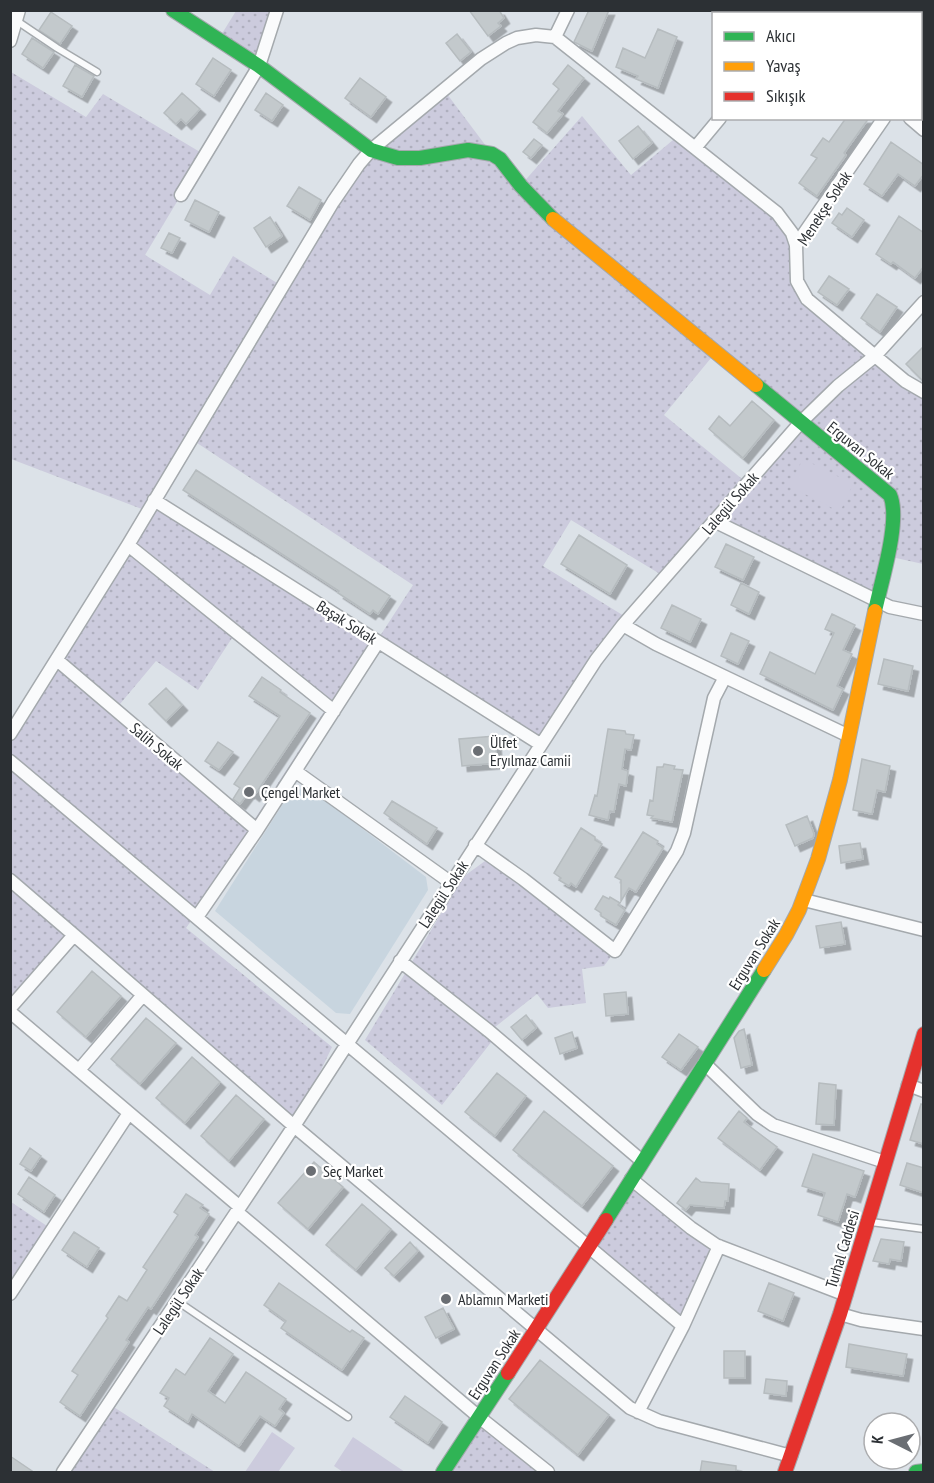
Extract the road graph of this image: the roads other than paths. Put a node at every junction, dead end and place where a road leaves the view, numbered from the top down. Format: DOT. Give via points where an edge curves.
graph roads {
  1 [pos="173,10"];
  2 [pos="277,10"];
  3 [pos="565,12"];
  4 [pos="17,15"];
  5 [pos="555,37"];
  6 [pos="10,41"];
  7 [pos="259,66"];
  8 [pos="97,72"];
  9 [pos="718,120"];
  10 [pos="883,120"];
  11 [pos="912,120"];
  12 [pos="924,130"];
  13 [pos="695,148"];
  14 [pos="371,150"];
  15 [pos="181,195"];
  16 [pos="796,245"];
  17 [pos="924,302"];
  18 [pos="875,356"];
  19 [pos="924,392"];
  20 [pos="801,422"];
  21 [pos="154,500"];
  22 [pos="714,521"];
  23 [pos="128,545"];
  24 [pos="878,601"];
  25 [pos="924,614"];
  26 [pos="623,625"];
  27 [pos="378,642"];
  28 [pos="57,660"];
  29 [pos="725,677"];
  30 [pos="334,711"];
  31 [pos="10,735"];
  32 [pos="849,736"];
  33 [pos="540,744"];
  34 [pos="10,761"];
  35 [pos="295,771"];
  36 [pos="257,830"];
  37 [pos="475,845"];
  38 [pos="10,880"];
  39 [pos="450,882"];
  40 [pos="804,900"];
  41 [pos="197,917"];
  42 [pos="924,930"];
  43 [pos="74,935"];
  44 [pos="400,961"];
  45 [pos="143,995"];
  46 [pos="10,1010"];
  47 [pos="924,1034"];
  48 [pos="347,1043"];
  49 [pos="704,1063"];
  50 [pos="79,1070"];
  51 [pos="908,1085"];
  52 [pos="924,1091"];
  53 [pos="129,1113"];
  54 [pos="294,1126"];
  55 [pos="642,1161"];
  56 [pos="885,1162"];
  57 [pos="631,1179"];
  58 [pos="238,1210"];
  59 [pos="867,1222"];
  60 [pos="924,1229"];
  61 [pos="719,1246"];
  62 [pos="589,1247"];
  63 [pos="10,1294"];
  64 [pos="846,1295"];
  65 [pos="177,1301"];
  66 [pos="840,1314"];
  67 [pos="683,1326"];
  68 [pos="924,1329"];
  69 [pos="536,1331"];
  70 [pos="638,1412"];
  71 [pos="348,1417"];
  72 [pos="479,1417"];
  73 [pos="791,1456"];
  74 [pos="924,1471"];
  75 [pos="63,1473"];
  76 [pos="443,1473"];
  77 [pos="548,1473"];
  78 [pos="785,1473"];
  79 [pos="916,1473"];
  1 -- 7 [label="street"];
  2 -- 7 [label="street"];
  3 -- 5 [label="street"];
  4 -- 6 [label="street"];
  4 -- 8 [label="lane" via="57,48"];
  5 -- 13 [label="street"];
  5 -- 14 [label="street" via="526,36 506,43"];
  7 -- 14 [label="street"];
  7 -- 15 [label="street"];
  9 -- 13 [label="street"];
  10 -- 16 [label="street, Menekşe Sokak"];
  11 -- 12 [label="street"];
  13 -- 16 [label="street" via="777,213"];
  14 -- 20 [label="street" via="398,158 420,158 468,150 500,159 548,214"];
  14 -- 21 [label="street" via="333,202"];
  16 -- 18 [label="street, Menekşe Sokak" via="795,271 800,290"];
  17 -- 18 [label="street, Lalegül Sokak"];
  18 -- 19 [label="street, Menekşe Sokak"];
  18 -- 20 [label="street, Lalegül Sokak"];
  20 -- 22 [label="street, Lalegül Sokak"];
  20 -- 24 [label="street, Erguvan Sokak" via="890,495 894,504"];
  21 -- 23 [label="street"];
  21 -- 27 [label="street, Başak Sokak"];
  22 -- 24 [label="street"];
  22 -- 26 [label="street, Lalegül Sokak"];
  23 -- 28 [label="street"];
  23 -- 30 [label="street"];
  24 -- 25 [label="street"];
  24 -- 32 [label="street, Erguvan Sokak"];
  26 -- 29 [label="street"];
  26 -- 33 [label="street, Lalegül Sokak"];
  27 -- 30 [label="street"];
  27 -- 33 [label="street, Başak Sokak"];
  28 -- 31 [label="street"];
  28 -- 36 [label="street, Salih Sokak"];
  29 -- 32 [label="street"];
  29 -- 37 [label="street" via="714,698 677,851 615,951"];
  30 -- 35 [label="street"];
  32 -- 40 [label="street, Erguvan Sokak" via="826,834"];
  33 -- 37 [label="street, Lalegül Sokak"];
  34 -- 41 [label="street"];
  35 -- 36 [label="street"];
  35 -- 39 [label="street"];
  36 -- 41 [label="street"];
  37 -- 39 [label="street, Lalegül Sokak"];
  38 -- 43 [label="street"];
  39 -- 44 [label="street, Lalegül Sokak"];
  40 -- 42 [label="street"];
  40 -- 49 [label="street, Erguvan Sokak"];
  41 -- 48 [label="street"];
  43 -- 45 [label="street"];
  43 -- 46 [label="street"];
  44 -- 48 [label="street, Lalegül Sokak"];
  44 -- 55 [label="street"];
  45 -- 50 [label="street"];
  45 -- 54 [label="street"];
  46 -- 50 [label="street"];
  47 -- 51 [label="street, Turhal Caddesi"];
  48 -- 54 [label="street, Lalegül Sokak"];
  48 -- 62 [label="street"];
  49 -- 55 [label="street, Erguvan Sokak"];
  49 -- 56 [label="street" via="773,1125"];
  50 -- 53 [label="street"];
  51 -- 52 [label="street"];
  51 -- 56 [label="street, Turhal Caddesi"];
  53 -- 58 [label="street"];
  53 -- 63 [label="street"];
  54 -- 58 [label="street, Lalegül Sokak"];
  54 -- 69 [label="street"];
  55 -- 57 [label="street, Erguvan Sokak"];
  56 -- 59 [label="street, Turhal Caddesi"];
  57 -- 61 [label="street" via="690,1228"];
  57 -- 62 [label="street, Erguvan Sokak"];
  58 -- 65 [label="street, Lalegül Sokak"];
  58 -- 72 [label="street"];
  59 -- 60 [label="lane"];
  59 -- 64 [label="street, Turhal Caddesi"];
  61 -- 64 [label="street"];
  61 -- 67 [label="street"];
  62 -- 67 [label="street"];
  62 -- 69 [label="street, Erguvan Sokak"];
  64 -- 66 [label="street, Turhal Caddesi"];
  65 -- 71 [label="lane"];
  65 -- 75 [label="street, Lalegül Sokak"];
  66 -- 68 [label="street"];
  66 -- 73 [label="street, Turhal Caddesi"];
  67 -- 70 [label="street"];
  69 -- 70 [label="street"];
  69 -- 72 [label="street, Erguvan Sokak"];
  70 -- 73 [label="street"];
  72 -- 76 [label="street, Erguvan Sokak"];
  72 -- 77 [label="street"];
  73 -- 78 [label="street, Turhal Caddesi"];
  74 -- 79 [label="street"];
}
